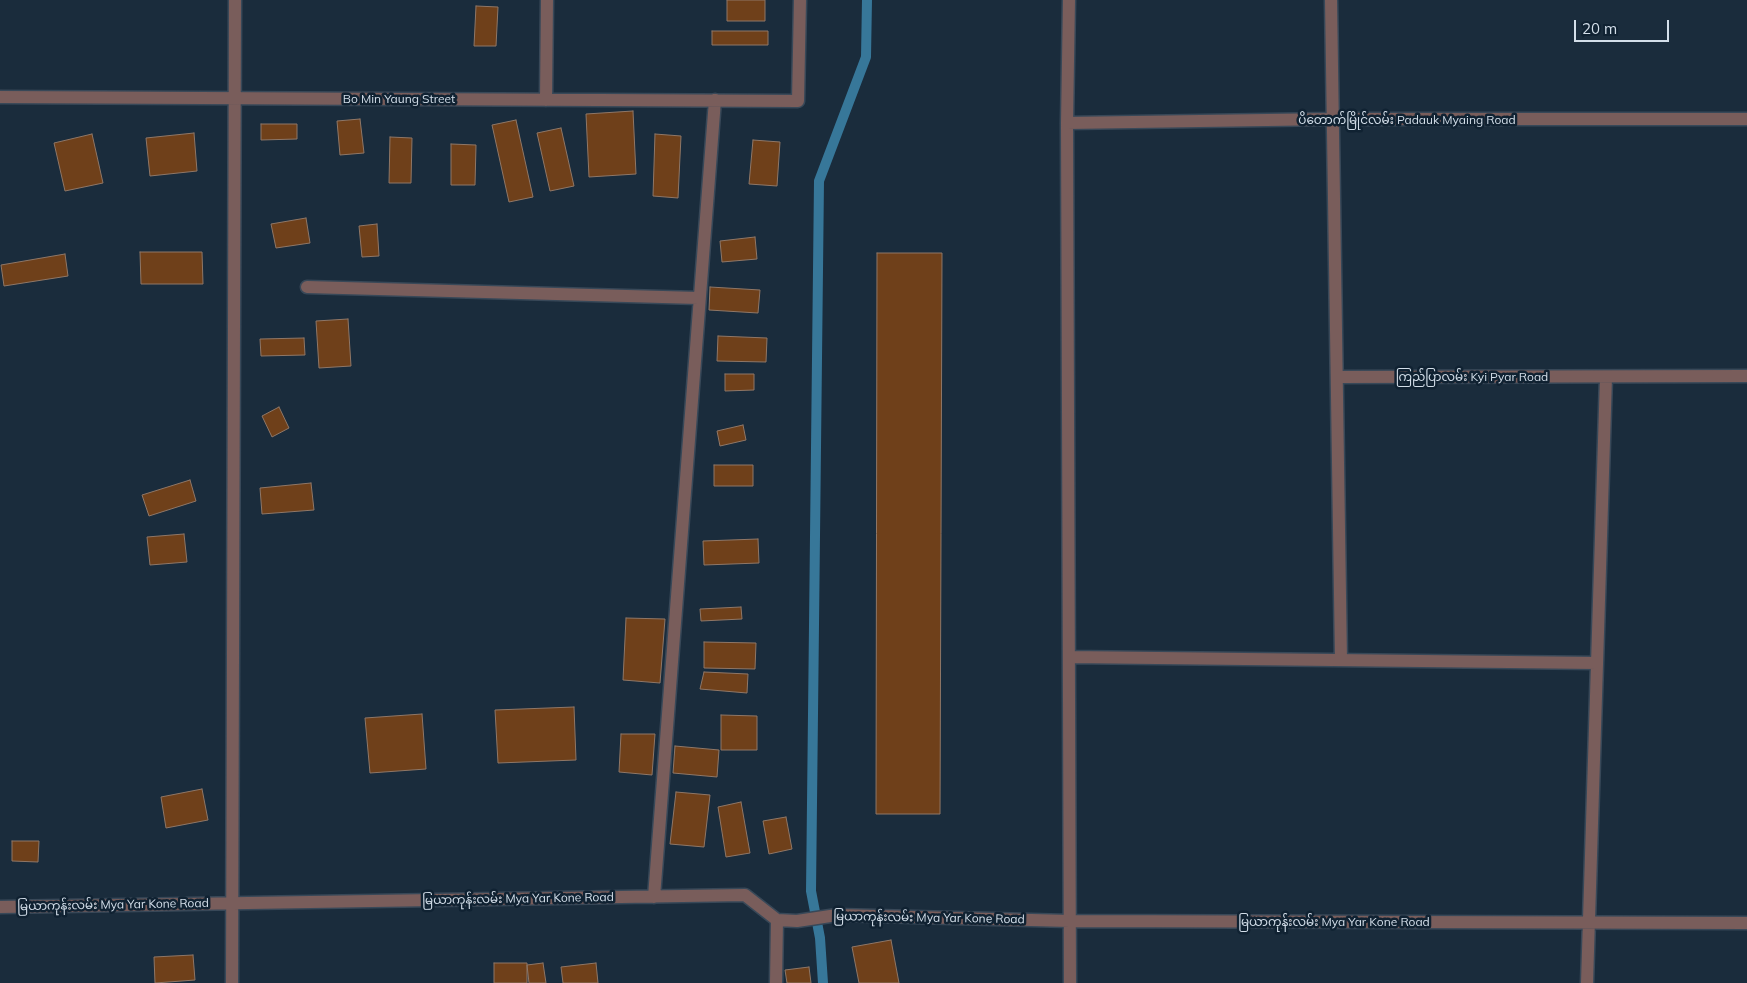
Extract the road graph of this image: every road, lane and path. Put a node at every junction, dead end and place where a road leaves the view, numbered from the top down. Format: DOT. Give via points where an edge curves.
graph roads {
  1 [pos="235,0"];
  2 [pos="547,0"];
  3 [pos="800,0"];
  4 [pos="1069,0"];
  5 [pos="1331,0"];
  6 [pos="0,97"];
  7 [pos="236,99"];
  8 [pos="546,100"];
  9 [pos="715,100"];
  10 [pos="1332,119"];
  11 [pos="1747,119"];
  12 [pos="1067,123"];
  13 [pos="306,287"];
  14 [pos="698,298"];
  15 [pos="1606,376"];
  16 [pos="1747,376"];
  17 [pos="1337,377"];
  18 [pos="1069,657"];
  19 [pos="1341,660"];
  20 [pos="1597,663"];
  21 [pos="654,897"];
  22 [pos="233,903"];
  23 [pos="0,907"];
  24 [pos="777,920"];
  25 [pos="1070,921"];
  26 [pos="1588,922"];
  27 [pos="1747,923"];
  28 [pos="232,983"];
  29 [pos="776,983"];
  30 [pos="1070,983"];
  31 [pos="1587,983"];
  1 -- 7 [label="street"];
  2 -- 8 [label="street"];
  3 -- 9 [label="street, Bo Min Yaung Street" via="798,101"];
  4 -- 12 [label="street"];
  5 -- 10 [label="street"];
  6 -- 7 [label="street, Bo Min Yaung Street"];
  7 -- 8 [label="street, Bo Min Yaung Street"];
  7 -- 22 [label="street"];
  8 -- 9 [label="street, Bo Min Yaung Street"];
  9 -- 14 [label="street"];
  10 -- 11 [label="street, ပိတောက်မြိုင်လမ်း Padauk Myaing Road"];
  10 -- 12 [label="street, ပိတောက်မြိုင်လမ်း Padauk Myaing Road"];
  10 -- 17 [label="street"];
  12 -- 18 [label="street"];
  13 -- 14 [label="street"];
  14 -- 21 [label="street"];
  15 -- 16 [label="street, ကြည်ပြာလမ်း Kyi Pyar Road"];
  15 -- 17 [label="street, ကြည်ပြာလမ်း Kyi Pyar Road"];
  15 -- 20 [label="street"];
  17 -- 19 [label="street"];
  18 -- 19 [label="street"];
  18 -- 25 [label="street"];
  19 -- 20 [label="street"];
  20 -- 26 [label="street"];
  21 -- 22 [label="street, မြယာကုန်းလမ်း Mya Yar Kone Road"];
  21 -- 24 [label="street, မြယာကုန်းလမ်း Mya Yar Kone Road" via="745,895"];
  22 -- 23 [label="street, မြယာကုန်းလမ်း Mya Yar Kone Road"];
  22 -- 28 [label="street"];
  24 -- 25 [label="street, မြယာကုန်းလမ်း Mya Yar Kone Road" via="796,921 837,915"];
  24 -- 29 [label="street"];
  25 -- 26 [label="street, မြယာကုန်းလမ်း Mya Yar Kone Road"];
  25 -- 30 [label="street"];
  26 -- 27 [label="street, မြယာကုန်းလမ်း Mya Yar Kone Road"];
  26 -- 31 [label="street"];
}
